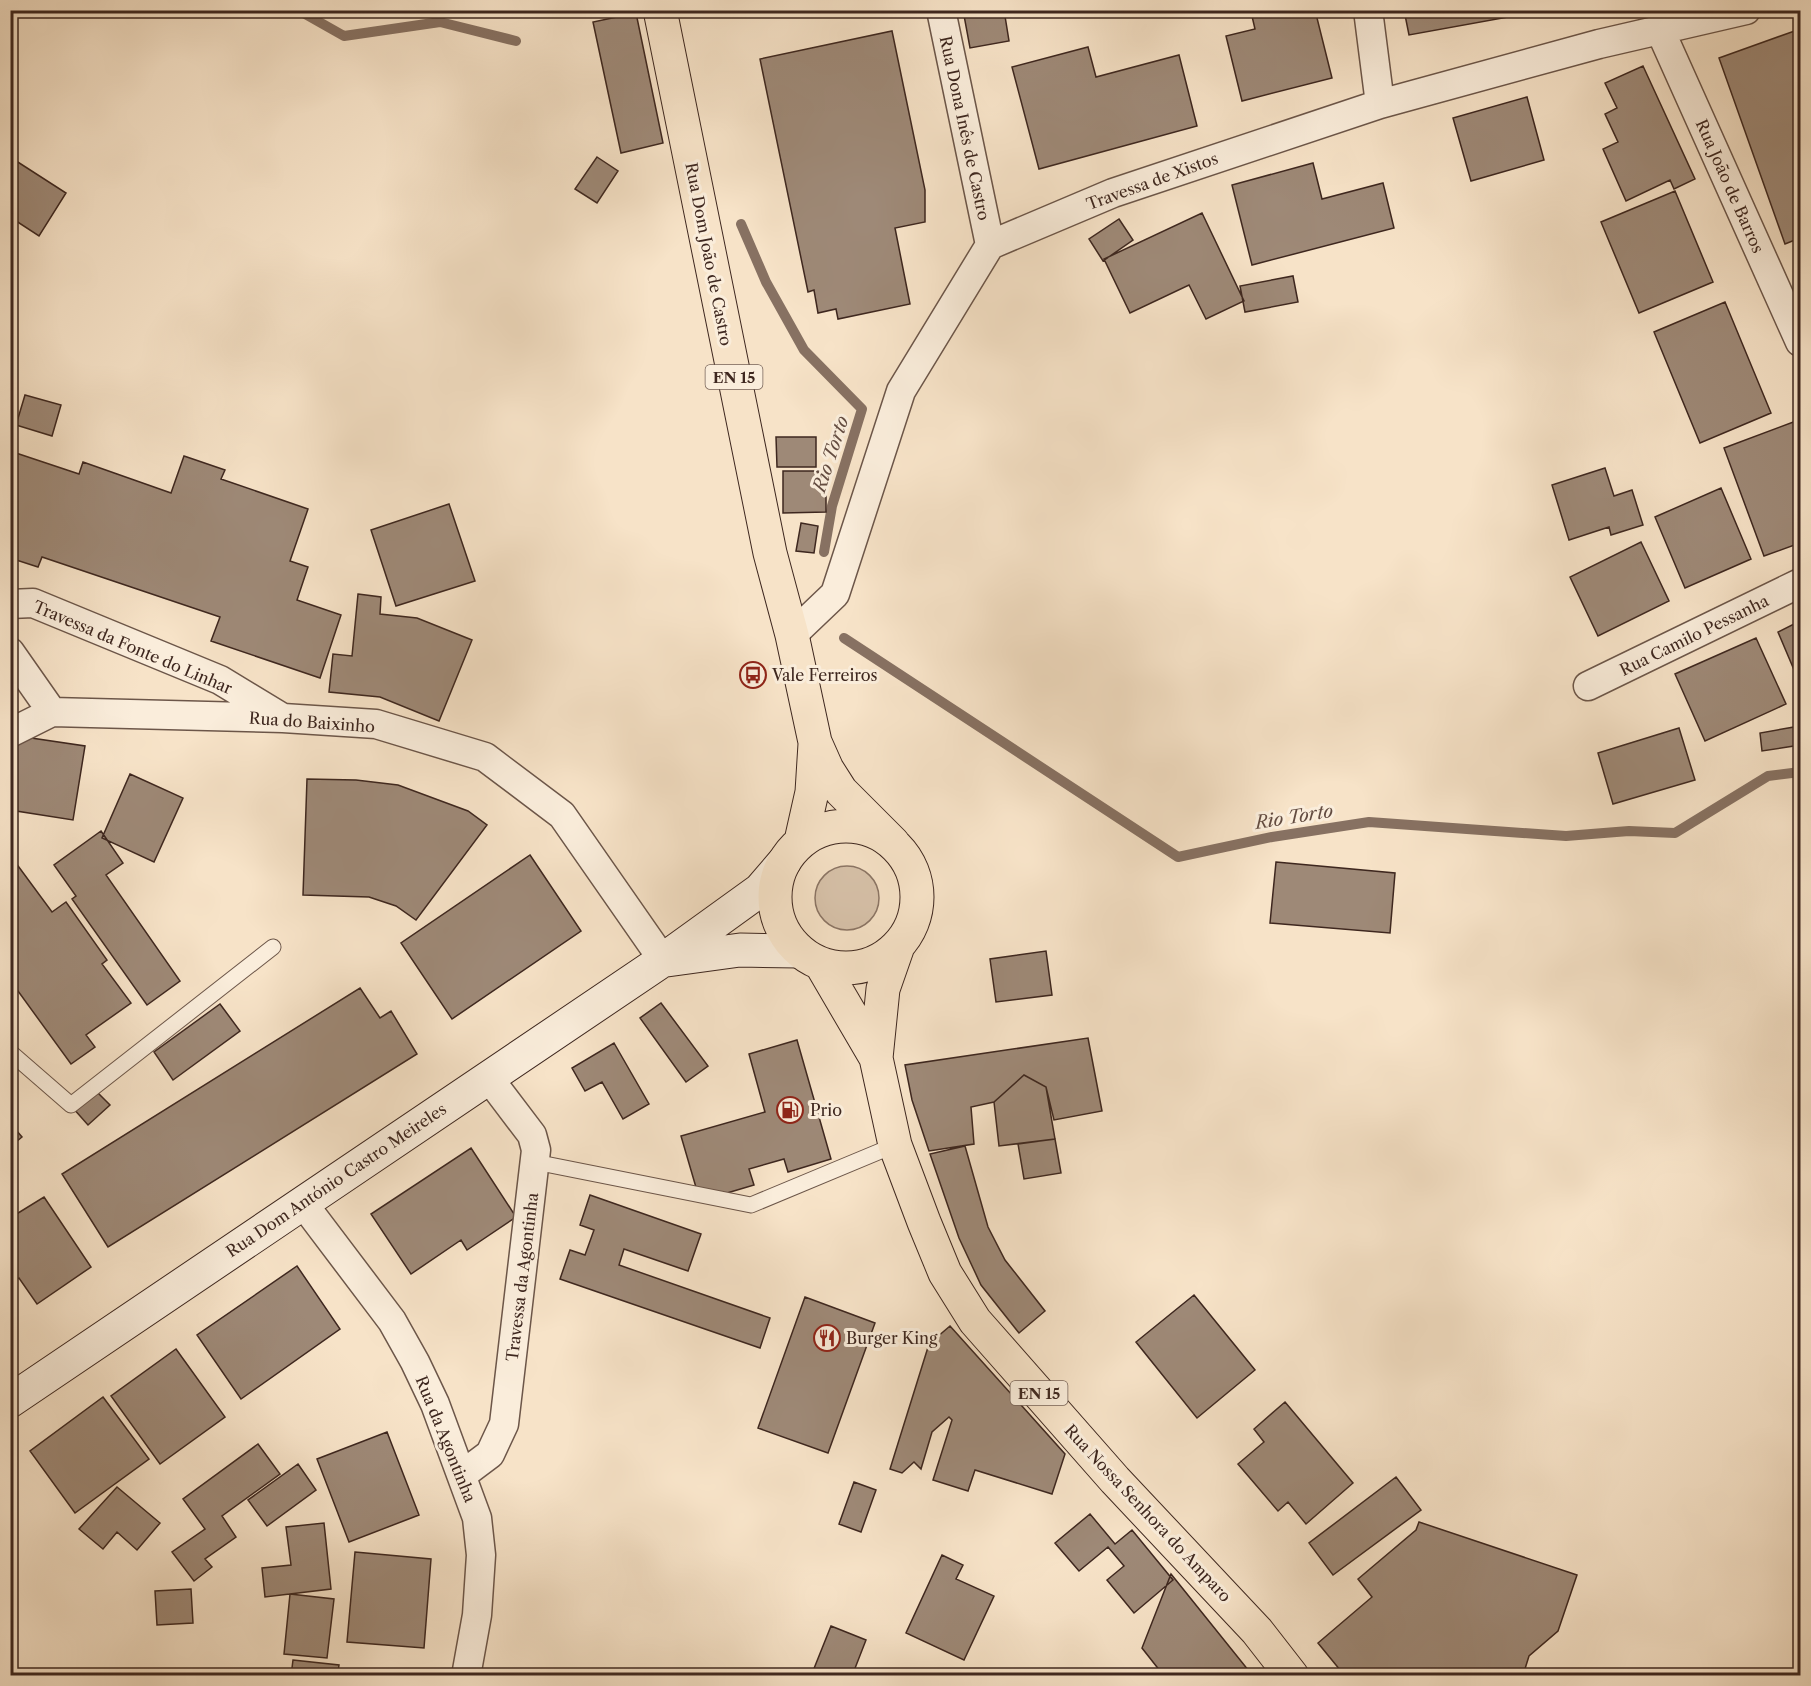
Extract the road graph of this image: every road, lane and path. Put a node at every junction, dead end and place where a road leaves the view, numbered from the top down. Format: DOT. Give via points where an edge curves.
graph roads {
  1 [pos="660,10"];
  2 [pos="941,10"];
  3 [pos="1368,10"];
  4 [pos="1746,10"];
  5 [pos="1660,30"];
  6 [pos="1380,104"];
  7 [pos="990,245"];
  8 [pos="1800,342"];
  9 [pos="1800,583"];
  10 [pos="10,604"];
  11 [pos="792,635"];
  12 [pos="10,652"];
  13 [pos="1588,686"];
  14 [pos="52,712"];
  15 [pos="283,718"];
  16 [pos="10,734"];
  17 [pos="815,742"];
  18 [pos="893,843"];
  19 [pos="793,852"];
  20 [pos="898,946"];
  21 [pos="273,947"];
  22 [pos="810,957"];
  23 [pos="663,960"];
  24 [pos="10,1052"];
  25 [pos="876,1058"];
  26 [pos="488,1077"];
  27 [pos="895,1145"];
  28 [pos="535,1162"];
  29 [pos="302,1202"];
  30 [pos="10,1401"];
  31 [pos="462,1475"];
  32 [pos="466,1676"];
  33 [pos="1292,1676"];
  1 -- 11 [label="main road, Rua Dom João de Castro / EN 15" via="770,554"];
  2 -- 7 [label="street, Rua Dona Inês de Castro"];
  3 -- 6 [label="street"];
  4 -- 5 [label="street, Travessa de Xistos"];
  5 -- 6 [label="street, Travessa de Xistos"];
  5 -- 8 [label="street, Rua João de Barros"];
  6 -- 7 [label="street, Travessa de Xistos" via="1113,193"];
  7 -- 11 [label="street" via="901,391 835,594"];
  9 -- 13 [label="street, Rua Camilo Pessanha"];
  10 -- 15 [label="street, Travessa da Fonte do Linhar" via="33,603 220,680"];
  11 -- 17 [label="main road, Rua Dom João de Castro / EN 15"];
  12 -- 14 [label="street"];
  14 -- 15 [label="street, Rua do Baixinho"];
  14 -- 16 [label="street, Rua do Baixinho"];
  15 -- 23 [label="street, Rua do Baixinho" via="376,724 485,757 562,815"];
  17 -- 18 [label="main road, Rua Dom João de Castro" via="841,791"];
  17 -- 19 [label="main road, Rua Dom João de Castro / EN 15" via="812,792"];
  18 -- 19 [label="main road" via="873,831 851,825 833,826"];
  18 -- 20 [label="main road" via="908,860 916,882 917,905 911,927"];
  19 -- 22 [label="main road" via="775,886 775,904 787,937"];
  19 -- 23 [label="main road, Rua Dom António Castro Meireles" via="760,890"];
  20 -- 22 [label="main road" via="880,960 858,968 835,968"];
  20 -- 25 [label="main road, Rua Nossa Senhora do Amparo / EN 15" via="883,989"];
  21 -- 24 [label="lane" via="71,1106"];
  22 -- 23 [label="main road, Rua Dom António Castro Meireles" via="740,950"];
  22 -- 25 [label="main road, Rua Nossa Senhora do Amparo"];
  23 -- 26 [label="main road, Rua Dom António Castro Meireles"];
  25 -- 27 [label="main road, Rua Nossa Senhora do Amparo / EN 15"];
  26 -- 28 [label="street, Travessa da Agontinha" via="532,1135"];
  26 -- 29 [label="main road, Rua Dom António Castro Meireles"];
  27 -- 28 [label="lane" via="751,1204"];
  27 -- 33 [label="main road, Rua Nossa Senhora do Amparo / EN 15" via="945,1273 975,1321 1115,1480 1257,1631"];
  28 -- 31 [label="street, Travessa da Agontinha" via="504,1424 490,1454"];
  29 -- 30 [label="main road, Rua Dom António Castro Meireles"];
  29 -- 31 [label="street, Rua da Agontinha" via="392,1321 435,1404"];
  31 -- 32 [label="street, Rua da Agontinha" via="477,1518 481,1555 477,1615"];
}
